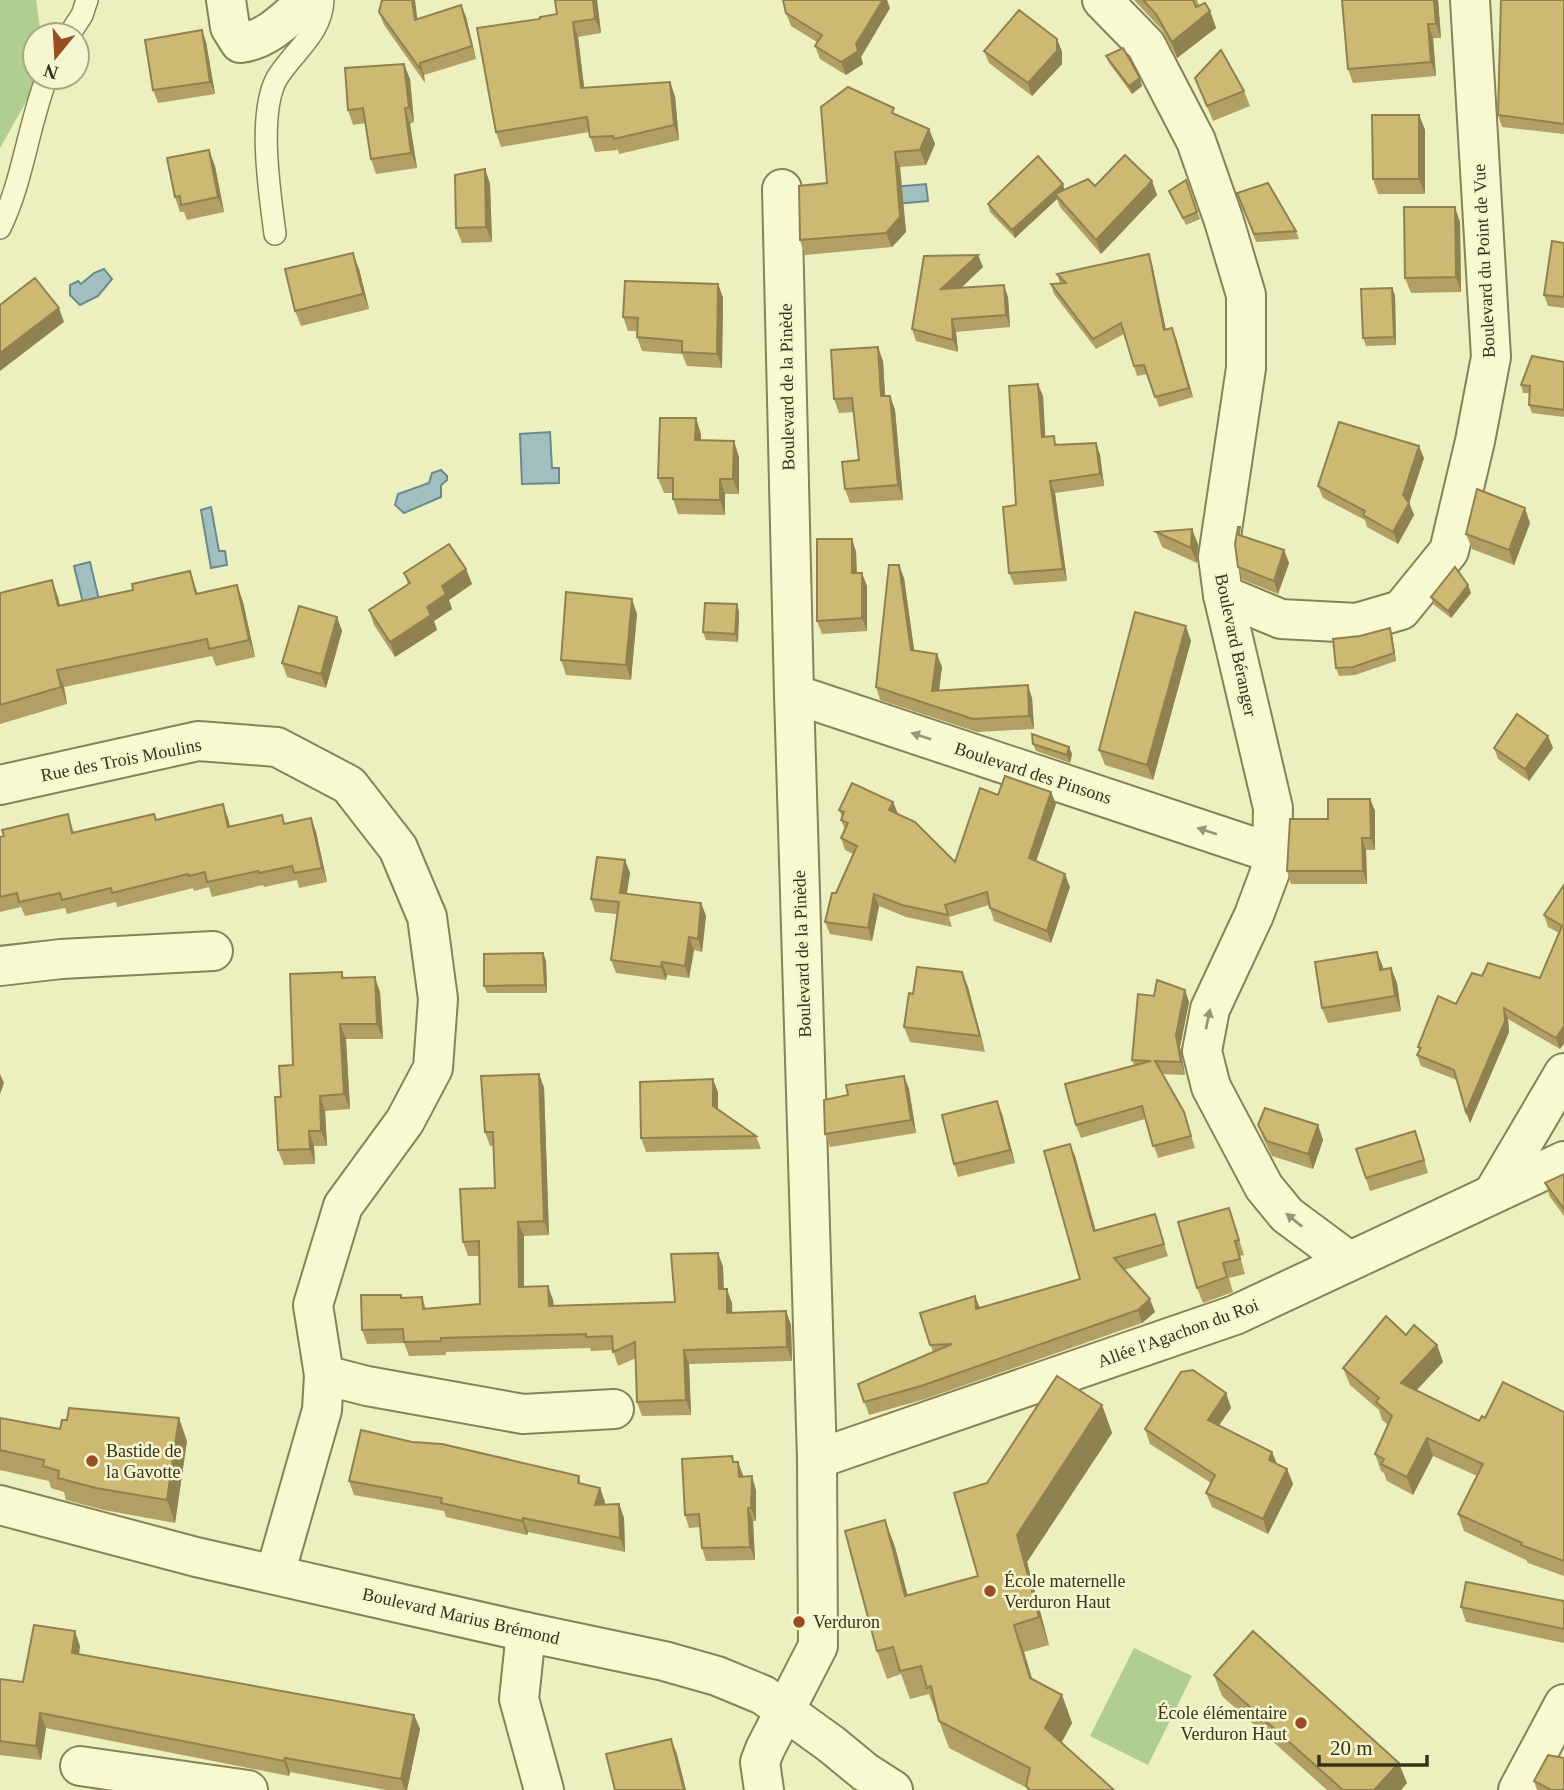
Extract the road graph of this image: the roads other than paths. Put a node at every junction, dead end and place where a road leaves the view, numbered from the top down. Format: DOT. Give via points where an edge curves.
graph roads {
  1 [pos="87,0"];
  2 [pos="226,0"];
  3 [pos="308,0"];
  4 [pos="323,0"];
  5 [pos="1102,0"];
  6 [pos="1470,0"];
  7 [pos="78,21"];
  8 [pos="42,91"];
  9 [pos="782,189"];
  10 [pos="0,228"];
  11 [pos="275,234"];
  12 [pos="1223,595"];
  13 [pos="794,694"];
  14 [pos="0,785"];
  15 [pos="1272,853"];
  16 [pos="213,951"];
  17 [pos="0,966"];
  18 [pos="1564,1073"];
  19 [pos="1564,1161"];
  20 [pos="1494,1192"];
  21 [pos="1349,1261"];
  22 [pos="324,1375"];
  23 [pos="614,1409"];
  24 [pos="817,1459"];
  25 [pos="0,1505"];
  26 [pos="275,1574"];
  27 [pos="526,1632"];
  28 [pos="1564,1704"];
  29 [pos="785,1710"];
  30 [pos="80,1766"];
  31 [pos="248,1790"];
  32 [pos="544,1790"];
  33 [pos="764,1790"];
  34 [pos="892,1790"];
  35 [pos="1518,1790"];
  1 -- 7 [label="lane"];
  2 -- 3 [label="street" via="230,27 240,43 256,41"];
  4 -- 11 [label="lane" via="314,31 276,79 268,108 267,164"];
  5 -- 12 [label="street, Boulevard Béranger" via="1146,45 1195,141 1246,295 1246,368 1218,557"];
  6 -- 12 [label="street, Boulevard du Point de Vue" via="1491,357 1448,551 1401,610 1357,623 1281,619"];
  8 -- 10 [label="lane" via="12,203"];
  9 -- 13 [label="street, Boulevard de la Pinède"];
  12 -- 15 [label="street, Boulevard Béranger" via="1273,808"];
  15 -- 13 [label="street, Boulevard des Pinsons, one-way"];
  13 -- 24 [label="street, Boulevard de la Pinède"];
  14 -- 22 [label="street, Rue des Trois Moulins" via="198,741 277,747 349,785 398,848 427,916 438,999 433,1068 405,1121 343,1206 313,1305"];
  21 -- 15 [label="street, Boulevard Béranger, one-way" via="1287,1215 1264,1186 1212,1087 1202,1051 1210,1009 1254,915"];
  16 -- 17 [label="street"];
  18 -- 20 [label="street"];
  19 -- 20 [label="street, Allée l'Agachon du Roi"];
  20 -- 21 [label="street, Allée l'Agachon du Roi"];
  21 -- 24 [label="street, Allée l'Agachon du Roi" via="1235,1315"];
  22 -- 23 [label="street" via="523,1414"];
  22 -- 26 [label="street, Rue des Trois Moulins" via="322,1410"];
  24 -- 29 [label="street, Boulevard de la Pinède" via="818,1646"];
  25 -- 26 [label="street, Boulevard Marius Brémond"];
  26 -- 27 [label="street, Boulevard Marius Brémond"];
  27 -- 29 [label="street, Boulevard Marius Brémond" via="717,1675"];
  27 -- 32 [label="street" via="519,1699"];
  28 -- 35 [label="street"];
  29 -- 33 [label="street, Boulevard de la Pinède" via="760,1762"];
  29 -- 34 [label="street, Boulevard Marius Brémond"];
  30 -- 31 [label="street"];
}
